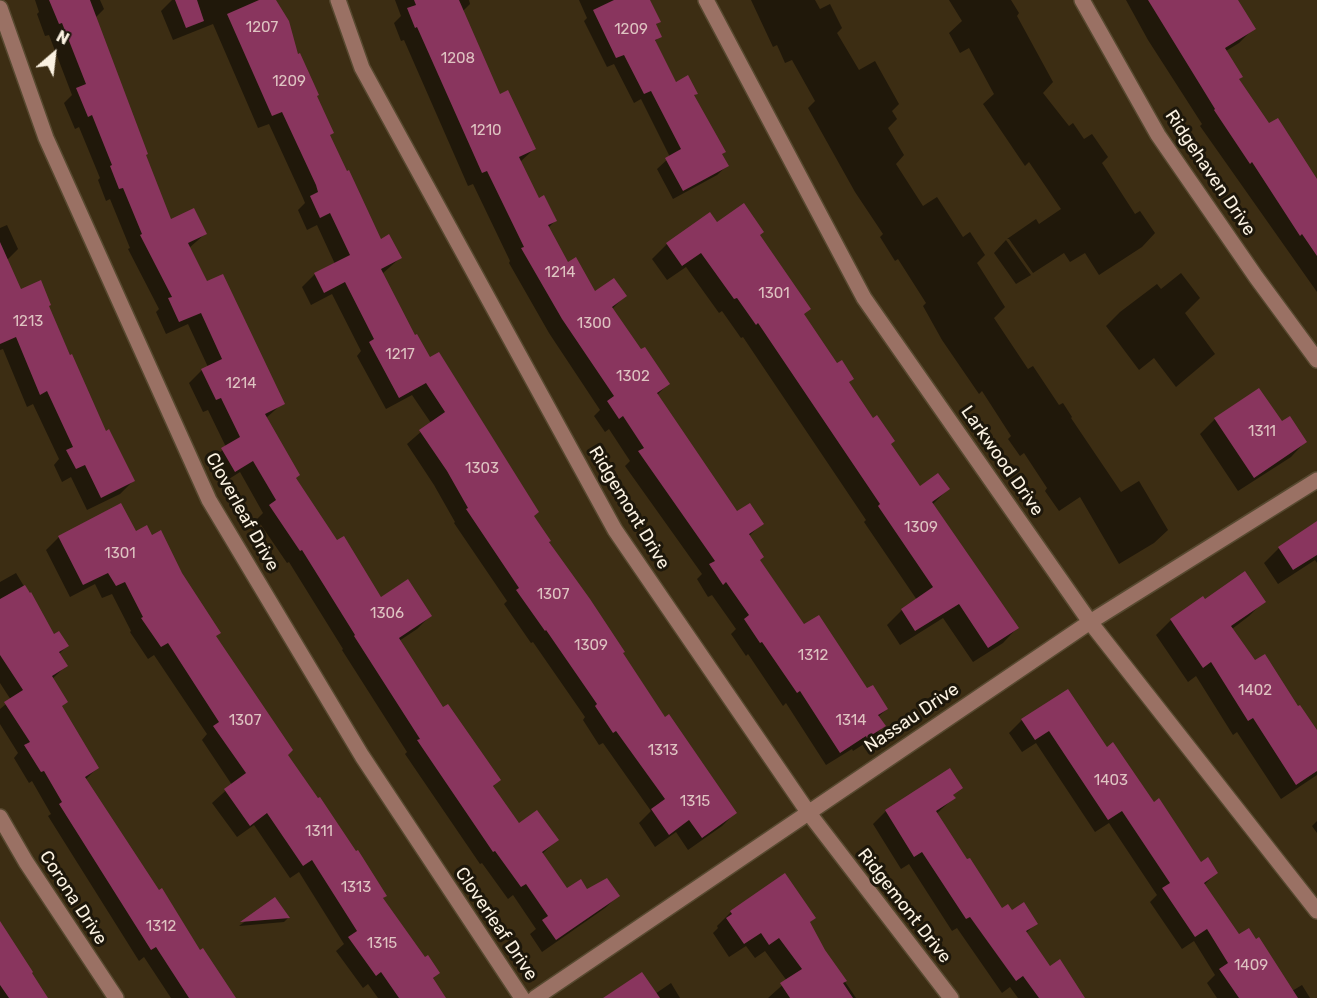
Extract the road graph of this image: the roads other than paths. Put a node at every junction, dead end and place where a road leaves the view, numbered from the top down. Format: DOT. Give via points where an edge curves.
graph roads {
  1 [pos="339,0"];
  2 [pos="706,0"];
  3 [pos="1082,0"];
  4 [pos="0,8"];
  5 [pos="1317,360"];
  6 [pos="1317,480"];
  7 [pos="1090,622"];
  8 [pos="808,813"];
  9 [pos="0,817"];
  10 [pos="1317,911"];
  11 [pos="116,998"];
  12 [pos="522,998"];
  13 [pos="535,998"];
  14 [pos="951,998"];
  1 -- 8 [label="street, Ridgemont Drive" via="362,68 615,530"];
  2 -- 7 [label="street, Larkwood Drive" via="864,298"];
  3 -- 5 [label="street, Ridgehaven Drive" via="1158,135"];
  4 -- 12 [label="street, Cloverleaf Drive" via="46,138 209,500 362,756"];
  6 -- 7 [label="street, Nassau Drive"];
  7 -- 8 [label="street, Nassau Drive"];
  7 -- 10 [label="street, Larkwood Drive"];
  8 -- 13 [label="street, Nassau Drive"];
  8 -- 14 [label="street, Ridgemont Drive"];
  9 -- 11 [label="street, Corona Drive"];
}
